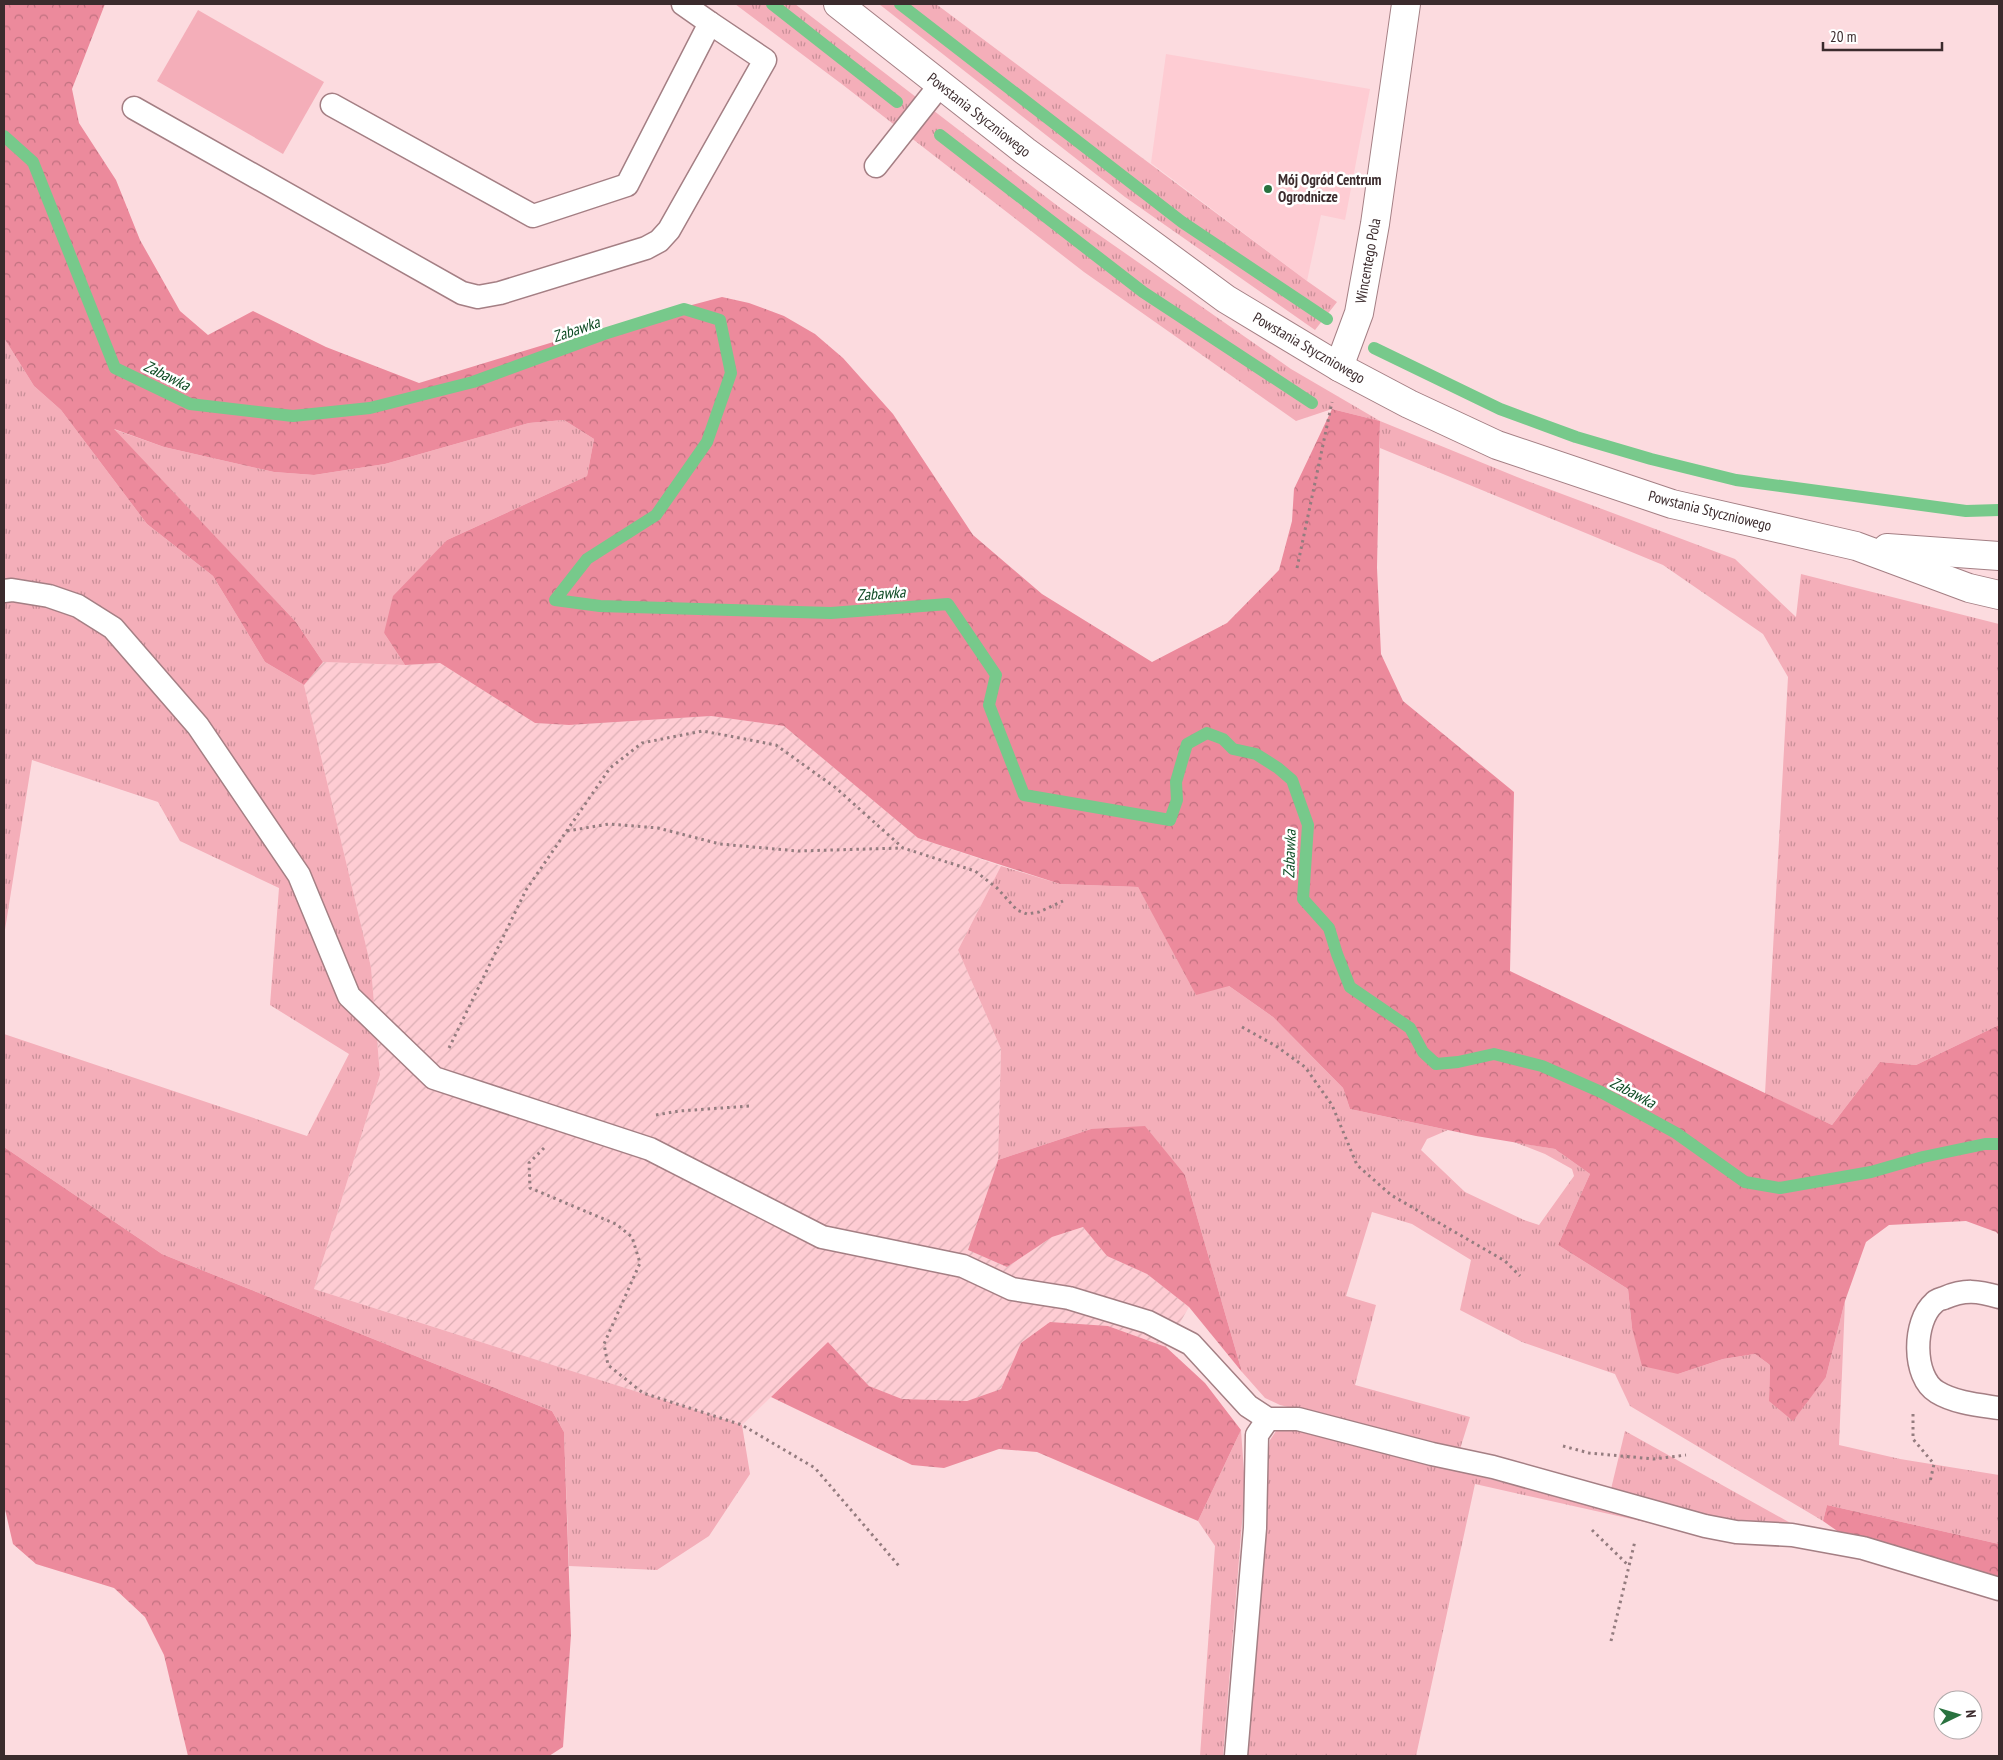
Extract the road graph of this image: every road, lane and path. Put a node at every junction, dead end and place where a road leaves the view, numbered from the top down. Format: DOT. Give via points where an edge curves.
graph roads {
  1 [pos="682,4"];
  2 [pos="838,4"];
  3 [pos="1406,4"];
  4 [pos="710,23"];
  5 [pos="940,84"];
  6 [pos="332,105"];
  7 [pos="134,108"];
  8 [pos="876,166"];
  9 [pos="1339,367"];
  10 [pos="1856,546"];
  11 [pos="1999,556"];
  12 [pos="1297,568"];
  13 [pos="4,591"];
  14 [pos="1999,595"];
  15 [pos="566,831"];
  16 [pos="903,848"];
  17 [pos="1063,901"];
  18 [pos="1242,1027"];
  19 [pos="434,1078"];
  20 [pos="750,1106"];
  21 [pos="651,1116"];
  22 [pos="585,1129"];
  23 [pos="1520,1276"];
  24 [pos="1999,1297"];
  25 [pos="1999,1408"];
  26 [pos="1268,1419"];
  27 [pos="1913,1424"];
  28 [pos="1564,1446"];
  29 [pos="1686,1455"];
  30 [pos="1930,1482"];
  31 [pos="1643,1509"];
  32 [pos="1589,1526"];
  33 [pos="899,1566"];
  34 [pos="1629,1566"];
  35 [pos="1999,1590"];
  36 [pos="1611,1641"];
  37 [pos="1236,1756"];
  1 -- 4 [label="lane"];
  2 -- 5 [label="main road, Powstania Styczniowego"];
  3 -- 9 [label="main road, Wincentego Pola" via="1359,313"];
  4 -- 6 [label="lane" via="627,185 533,216"];
  4 -- 7 [label="lane" via="765,60 660,241 500,293 478,297 462,293"];
  5 -- 8 [label="lane"];
  5 -- 9 [label="main road, Powstania Styczniowego" via="1226,299"];
  9 -- 10 [label="main road, Powstania Styczniowego" via="1497,445 1672,504"];
  9 -- 12 [label="path"];
  10 -- 11 [label="main road, Powstania Styczniowego"];
  10 -- 14 [label="main road, Powstania Styczniowego" via="1969,588"];
  13 -- 19 [label="lane" via="49,596 78,606 114,628 198,726 299,875 349,996"];
  15 -- 16 [label="path" via="609,824 658,828 720,844 798,851"];
  15 -- 16 [label="path" via="610,768 642,743 703,731 776,746 836,788"];
  15 -- 19 [label="path" via="526,890"];
  16 -- 17 [label="path" via="975,871 997,888 1017,910 1027,914"];
  18 -- 23 [label="path" via="1305,1067 1332,1105 1357,1165 1391,1196 1505,1261"];
  19 -- 22 [label="lane"];
  20 -- 21 [label="path"];
  22 -- 26 [label="lane" via="650,1149 822,1237 962,1266 1012,1289 1069,1298 1148,1322 1192,1344 1248,1406"];
  22 -- 33 [label="path" via="552,1140 529,1163 530,1188 616,1224 632,1236 640,1263 604,1344 608,1365 643,1393 742,1425 815,1468"];
  24 -- 25 [label="lane" via="1981,1291 1957,1292 1934,1302 1922,1321 1918,1349 1922,1375 1936,1392 1963,1402"];
  26 -- 31 [label="lane" via="1298,1419 1493,1467"];
  26 -- 37 [label="lane" via="1257,1435 1256,1528"];
  27 -- 30 [label="path" via="1913,1439 1934,1464"];
  28 -- 29 [label="path" via="1589,1453 1654,1459"];
  31 -- 34 [label="path"];
  31 -- 35 [label="lane" via="1736,1532 1792,1535 1863,1548"];
  32 -- 34 [label="path"];
  34 -- 36 [label="path"];
}
